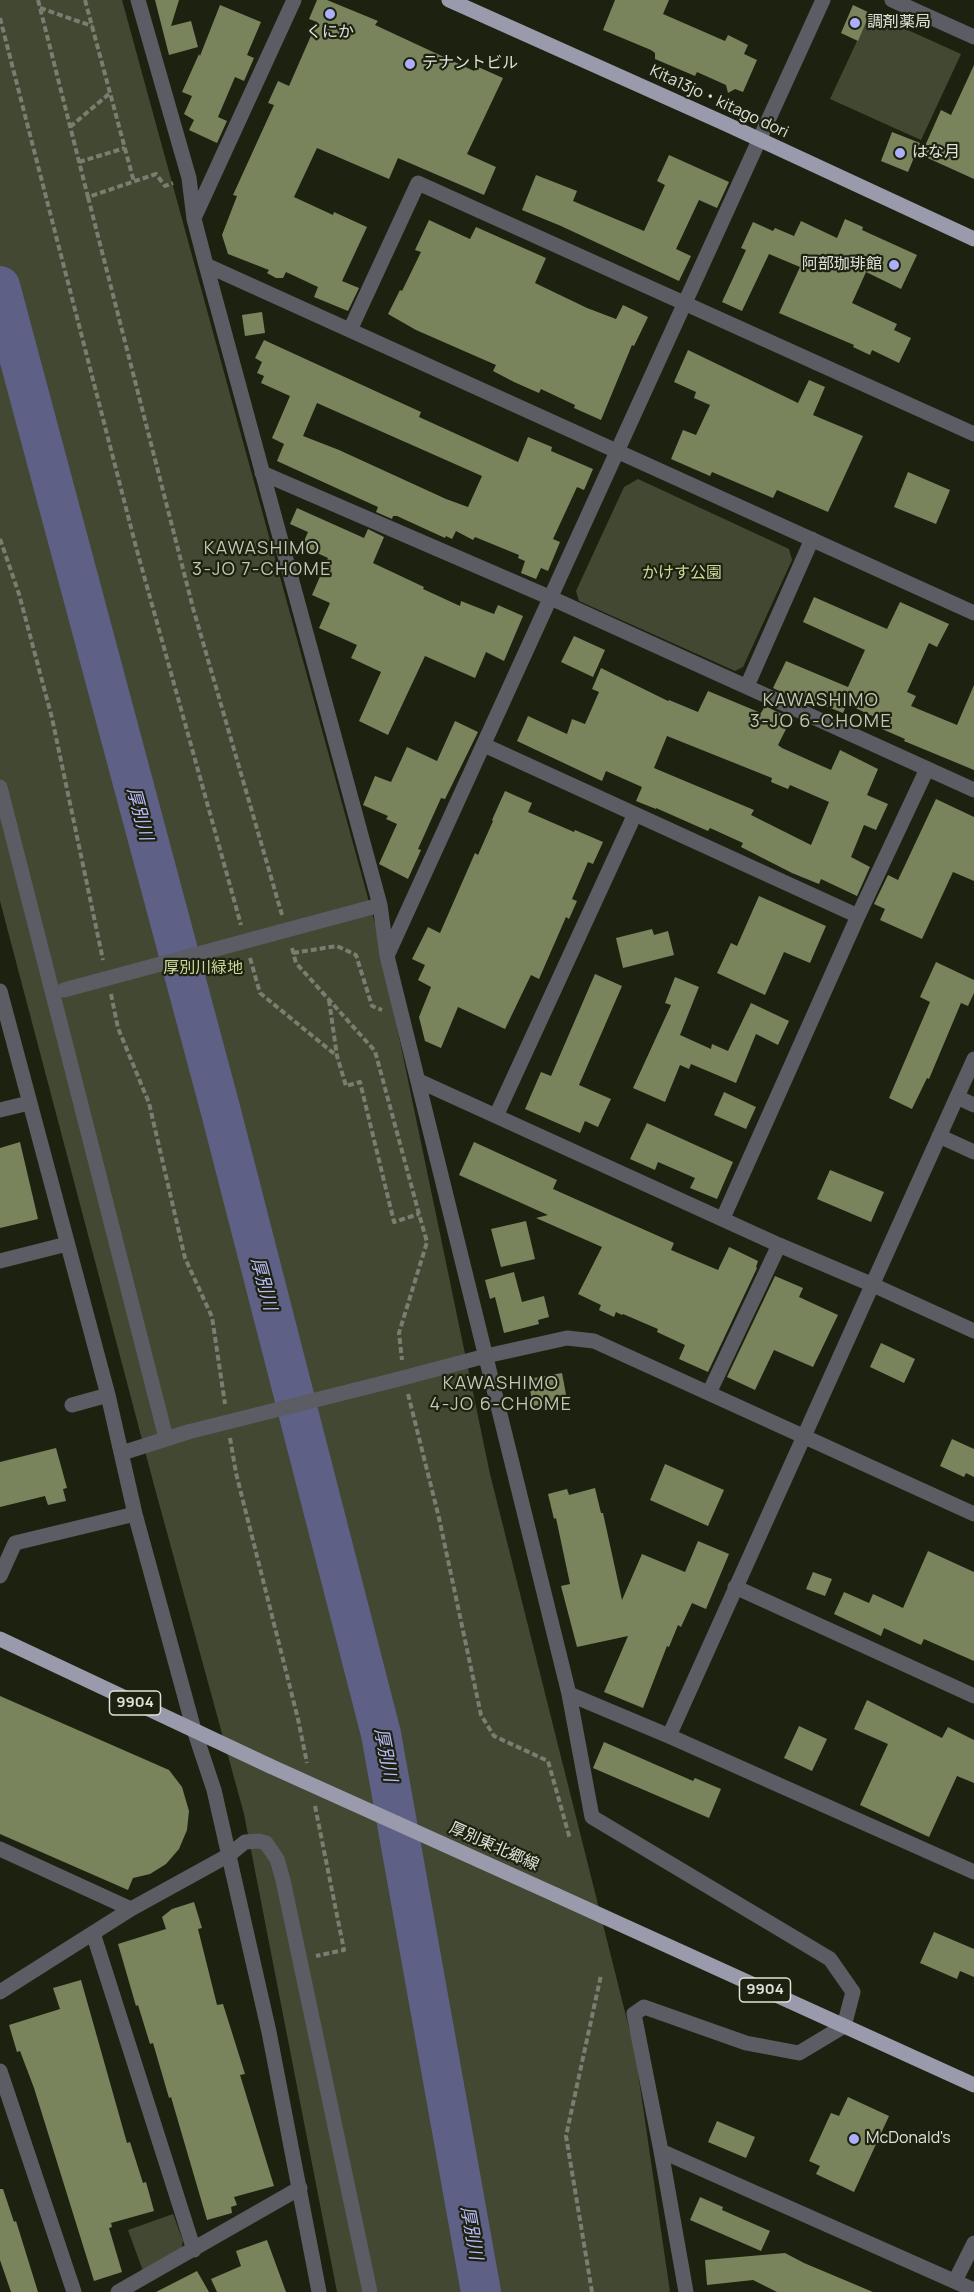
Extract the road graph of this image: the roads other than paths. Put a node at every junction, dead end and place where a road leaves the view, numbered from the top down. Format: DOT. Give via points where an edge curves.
graph roads {
  1 [pos="138,0"];
  2 [pos="294,0"];
  3 [pos="449,0"];
  4 [pos="823,0"];
  5 [pos="892,0"];
  6 [pos="974,37"];
  7 [pos="759,140"];
  8 [pos="194,219"];
  9 [pos="974,239"];
  10 [pos="206,265"];
  11 [pos="684,302"];
  12 [pos="350,330"];
  13 [pos="974,434"];
  14 [pos="617,451"];
  15 [pos="262,472"];
  16 [pos="812,539"];
  17 [pos="551,598"];
  18 [pos="974,613"];
  19 [pos="747,686"];
  20 [pos="484,745"];
  21 [pos="927,769"];
  22 [pos="0,787"];
  23 [pos="974,790"];
  24 [pos="635,814"];
  25 [pos="380,905"];
  26 [pos="858,916"];
  27 [pos="387,956"];
  28 [pos="0,991"];
  29 [pos="59,992"];
  30 [pos="974,1059"];
  31 [pos="419,1081"];
  32 [pos="957,1097"];
  33 [pos="29,1103"];
  34 [pos="974,1105"];
  35 [pos="0,1110"];
  36 [pos="496,1116"];
  37 [pos="939,1136"];
  38 [pos="974,1152"];
  39 [pos="723,1218"];
  40 [pos="67,1244"];
  41 [pos="779,1245"];
  42 [pos="0,1261"];
  43 [pos="873,1285"];
  44 [pos="974,1331"];
  45 [pos="486,1356"];
  46 [pos="709,1393"];
  47 [pos="108,1395"];
  48 [pos="72,1405"];
  49 [pos="804,1435"];
  50 [pos="166,1438"];
  51 [pos="122,1453"];
  52 [pos="135,1514"];
  53 [pos="974,1514"];
  54 [pos="0,1576"];
  55 [pos="735,1587"];
  56 [pos="0,1639"];
  57 [pos="569,1694"];
  58 [pos="974,1696"];
  59 [pos="194,1730"];
  60 [pos="669,1736"];
  61 [pos="0,1849"];
  62 [pos="229,1855"];
  63 [pos="974,1872"];
  64 [pos="131,1909"];
  65 [pos="93,1933"];
  66 [pos="0,1992"];
  67 [pos="844,2026"];
  68 [pos="0,2071"];
  69 [pos="974,2085"];
  70 [pos="662,2151"];
  71 [pos="300,2188"];
  72 [pos="974,2243"];
  73 [pos="194,2250"];
  74 [pos="955,2281"];
  75 [pos="974,2290"];
  76 [pos="74,2292"];
  77 [pos="118,2292"];
  78 [pos="319,2292"];
  79 [pos="370,2292"];
  80 [pos="686,2292"];
  1 -- 8 [label="street" via="189,178"];
  2 -- 8 [label="street"];
  3 -- 7 [label="main road, Kita13jo・kitago dori"];
  4 -- 7 [label="street"];
  5 -- 6 [label="street"];
  7 -- 9 [label="main road, Kita13jo・kitago dori"];
  7 -- 11 [label="street"];
  8 -- 10 [label="street"];
  10 -- 12 [label="street"];
  10 -- 15 [label="street"];
  11 -- 12 [label="street" via="418,183"];
  11 -- 13 [label="street"];
  11 -- 14 [label="street"];
  12 -- 14 [label="street"];
  14 -- 16 [label="street"];
  14 -- 17 [label="street"];
  15 -- 17 [label="street"];
  15 -- 25 [label="street"];
  16 -- 18 [label="street"];
  16 -- 19 [label="street"];
  17 -- 19 [label="street"];
  17 -- 20 [label="street"];
  19 -- 21 [label="street"];
  20 -- 24 [label="street"];
  20 -- 27 [label="street"];
  21 -- 23 [label="street"];
  21 -- 26 [label="street"];
  22 -- 29 [label="street"];
  24 -- 26 [label="street"];
  24 -- 36 [label="street"];
  25 -- 27 [label="street"];
  25 -- 29 [label="street, bridge"];
  26 -- 39 [label="street"];
  27 -- 31 [label="street"];
  28 -- 33 [label="street"];
  29 -- 50 [label="street"];
  30 -- 32 [label="street"];
  31 -- 36 [label="street"];
  31 -- 45 [label="street"];
  32 -- 34 [label="street"];
  32 -- 37 [label="street"];
  33 -- 35 [label="street"];
  33 -- 40 [label="street"];
  36 -- 39 [label="street"];
  37 -- 38 [label="street"];
  37 -- 43 [label="street"];
  39 -- 41 [label="street"];
  40 -- 42 [label="street"];
  40 -- 47 [label="street"];
  41 -- 43 [label="street"];
  41 -- 46 [label="street"];
  43 -- 44 [label="street"];
  43 -- 49 [label="street"];
  45 -- 46 [label="street" via="582,1338"];
  45 -- 50 [label="street, bridge"];
  45 -- 57 [label="street"];
  46 -- 49 [label="street"];
  47 -- 48 [label="street"];
  47 -- 51 [label="street"];
  49 -- 53 [label="street"];
  49 -- 55 [label="street"];
  50 -- 51 [label="street"];
  51 -- 52 [label="street"];
  52 -- 54 [label="street" via="15,1544"];
  52 -- 59 [label="street"];
  55 -- 58 [label="street"];
  55 -- 60 [label="street"];
  56 -- 59 [label="main road, 厚別東北郷線 / 9904"];
  57 -- 60 [label="street"];
  57 -- 67 [label="street" via="592,1817 830,1959 853,1992"];
  59 -- 62 [label="street" via="214,1790"];
  59 -- 67 [label="main road, 厚別東北郷線 / 9904, bridge"];
  60 -- 63 [label="street"];
  61 -- 64 [label="street"];
  62 -- 64 [label="street"];
  62 -- 71 [label="street"];
  62 -- 79 [label="street" via="245,1842 259,1841 277,1859"];
  64 -- 65 [label="street"];
  65 -- 66 [label="street"];
  65 -- 73 [label="street"];
  67 -- 69 [label="main road, 厚別東北郷線 / 9904"];
  67 -- 70 [label="street" via="798,2052 746,2043 644,2007 634,2014"];
  68 -- 76 [label="street"];
  70 -- 74 [label="street"];
  70 -- 80 [label="street"];
  71 -- 73 [label="street"];
  71 -- 78 [label="street"];
  72 -- 74 [label="street"];
  73 -- 77 [label="street"];
  74 -- 75 [label="street"];
}
